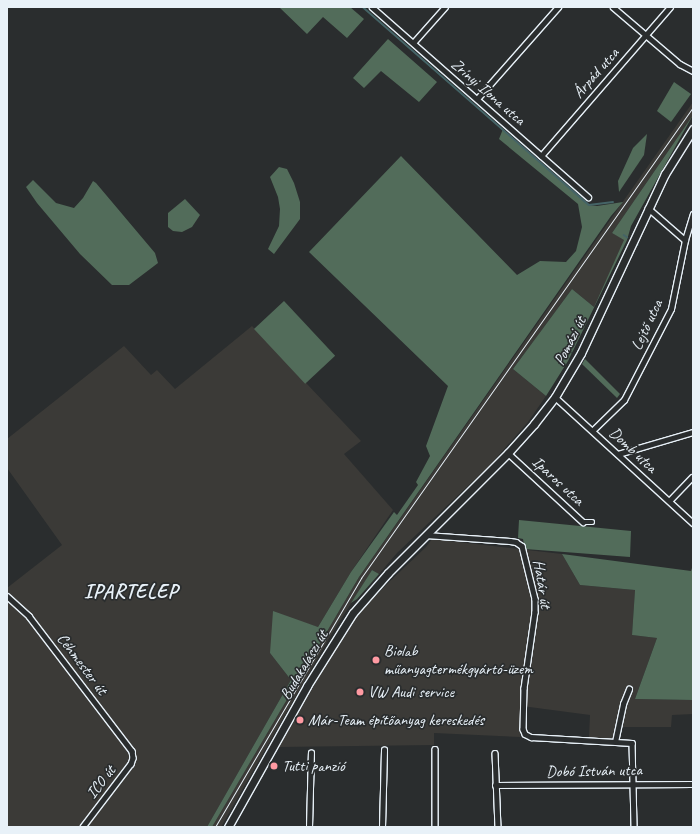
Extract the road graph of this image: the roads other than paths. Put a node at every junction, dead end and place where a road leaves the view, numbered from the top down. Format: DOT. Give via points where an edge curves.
graph roads {
  1 [pos="372,7"];
  2 [pos="445,7"];
  3 [pos="558,7"];
  4 [pos="614,7"];
  5 [pos="670,7"];
  6 [pos="645,35"];
  7 [pos="413,43"];
  8 [pos="693,70"];
  9 [pos="477,99"];
  10 [pos="693,129"];
  11 [pos="541,156"];
  12 [pos="588,197"];
  13 [pos="648,208"];
  14 [pos="693,214"];
  15 [pos="685,240"];
  16 [pos="555,397"];
  17 [pos="593,430"];
  18 [pos="693,432"];
  19 [pos="508,453"];
  20 [pos="618,454"];
  21 [pos="692,477"];
  22 [pos="669,501"];
  23 [pos="592,522"];
  24 [pos="693,523"];
  25 [pos="426,535"];
  26 [pos="7,596"];
  27 [pos="629,689"];
  28 [pos="615,742"];
  29 [pos="435,749"];
  30 [pos="384,750"];
  31 [pos="132,751"];
  32 [pos="311,753"];
  33 [pos="495,753"];
  34 [pos="632,784"];
  35 [pos="693,784"];
  36 [pos="495,786"];
  37 [pos="83,827"];
  38 [pos="228,827"];
  39 [pos="309,827"];
  40 [pos="382,827"];
  41 [pos="435,827"];
  42 [pos="498,827"];
  43 [pos="634,827"];
  1 -- 7 [label="street, Zrínyi Ilona utca"];
  2 -- 7 [label="street"];
  3 -- 9 [label="street"];
  4 -- 6 [label="street"];
  5 -- 6 [label="street, Árpád utca"];
  6 -- 8 [label="street" via="686,68"];
  6 -- 11 [label="street, Árpád utca"];
  7 -- 9 [label="street, Zrínyi Ilona utca"];
  9 -- 11 [label="street, Zrínyi Ilona utca"];
  10 -- 13 [label="main road, Pomázi út" via="665,174"];
  11 -- 12 [label="street, Zrínyi Ilona utca"];
  13 -- 15 [label="street"];
  13 -- 16 [label="main road, Pomázi út" via="581,353"];
  14 -- 15 [label="street, Lejtő utca"];
  15 -- 17 [label="street, Lejtő utca" via="671,309 624,400"];
  16 -- 17 [label="street, Domb utca"];
  16 -- 19 [label="main road, Pomázi út"];
  17 -- 20 [label="street, Domb utca"];
  18 -- 20 [label="street"];
  19 -- 23 [label="street, Iparos utca" via="583,522"];
  19 -- 25 [label="main road, Pomázi út"];
  20 -- 22 [label="street, Domb utca"];
  21 -- 22 [label="street"];
  22 -- 24 [label="street, Domb utca"];
  25 -- 28 [label="street, Határ út" via="510,541 522,546 535,599 524,688 525,734 531,737"];
  25 -- 38 [label="main road, Budakalászi út" via="368,595 339,634"];
  26 -- 31 [label="street, Céhmester út" via="29,616"];
  27 -- 28 [label="street"];
  28 -- 34 [label="street, Határ út" via="632,743"];
  29 -- 41 [label="street"];
  30 -- 40 [label="street"];
  31 -- 37 [label="street, ICO út" via="134,758 131,764"];
  32 -- 39 [label="street"];
  33 -- 36 [label="street"];
  34 -- 35 [label="street, Dobó István utca"];
  34 -- 36 [label="street, Dobó István utca"];
  34 -- 43 [label="street"];
  36 -- 42 [label="street"];
}
